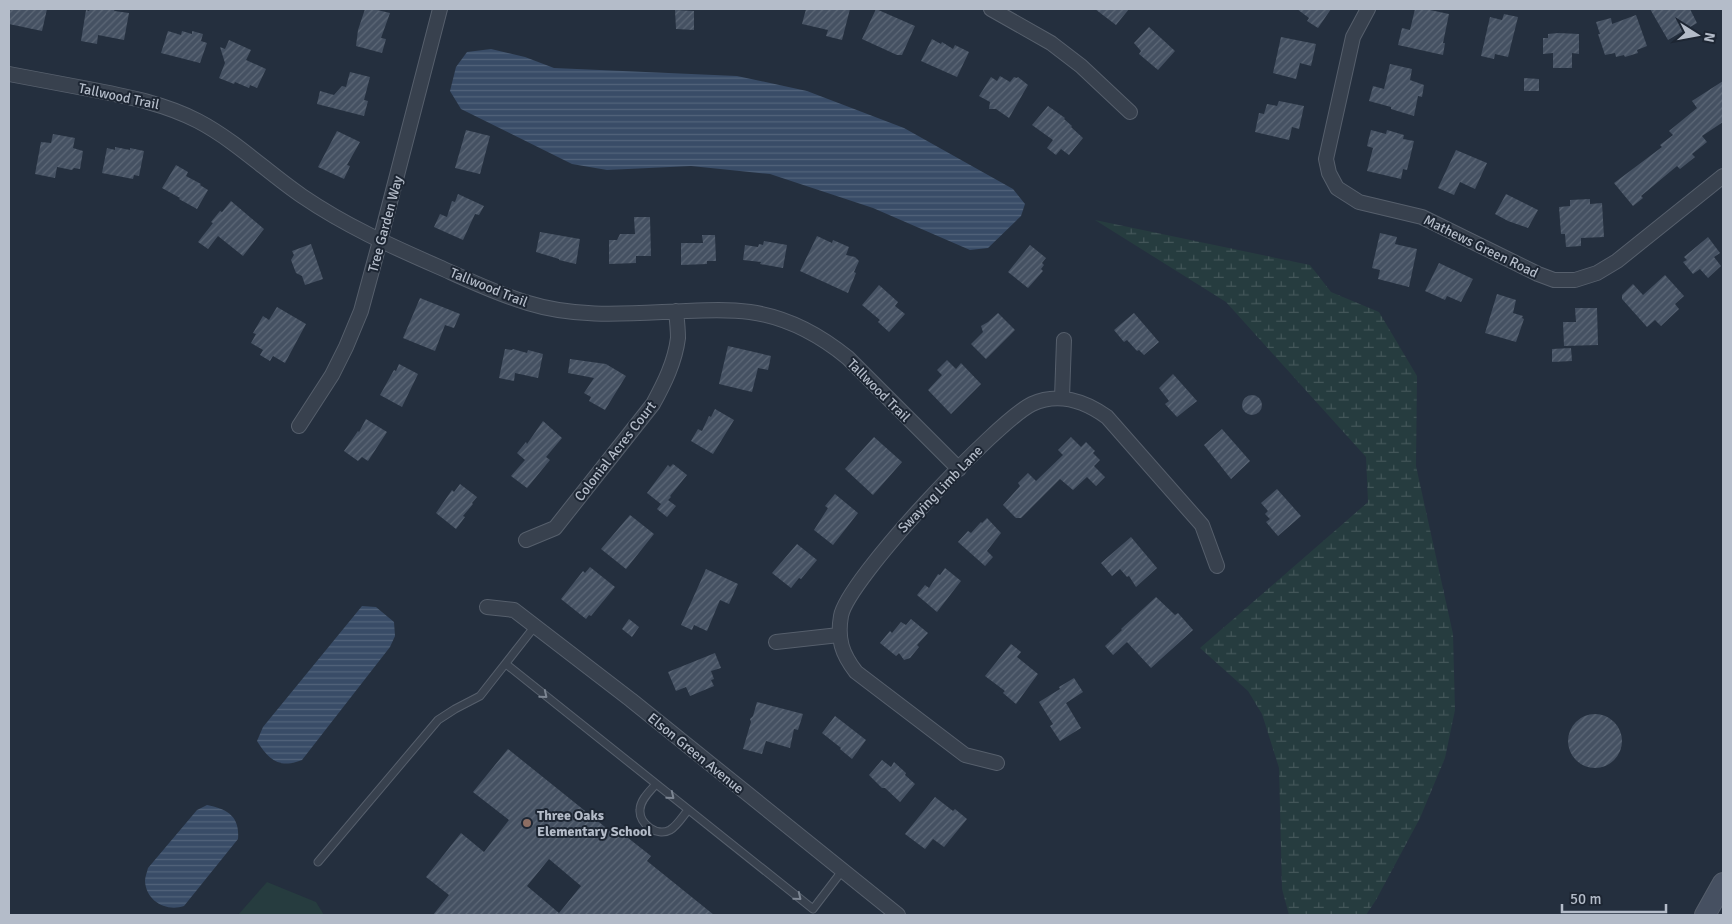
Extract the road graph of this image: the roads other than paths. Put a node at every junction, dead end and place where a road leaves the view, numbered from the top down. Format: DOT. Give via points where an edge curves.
graph roads {
  1 [pos="440,9"];
  2 [pos="991,9"];
  3 [pos="1368,9"];
  4 [pos="9,74"];
  5 [pos="1130,112"];
  6 [pos="1723,176"];
  7 [pos="380,241"];
  8 [pos="676,311"];
  9 [pos="1064,340"];
  10 [pos="1062,398"];
  11 [pos="299,426"];
  12 [pos="959,469"];
  13 [pos="526,540"];
  14 [pos="1217,566"];
  15 [pos="487,607"];
  16 [pos="535,626"];
  17 [pos="839,635"];
  18 [pos="776,642"];
  19 [pos="506,664"];
  20 [pos="997,763"];
  21 [pos="656,784"];
  22 [pos="688,810"];
  23 [pos="318,862"];
  24 [pos="842,870"];
  25 [pos="1723,883"];
  26 [pos="898,915"];
  27 [pos="1706,915"];
  1 -- 7 [label="street, Tree Garden Way"];
  2 -- 5 [label="street" via="1050,43 1081,66"];
  3 -- 6 [label="street, Mathews Green Road" via="1353,38 1326,159 1337,188 1359,202 1422,217 1538,274 1554,280 1575,280 1597,273 1617,261"];
  4 -- 7 [label="street, Tallwood Trail" via="141,99 167,107 217,132 301,195"];
  7 -- 8 [label="street, Tallwood Trail" via="501,295 531,304 594,314"];
  7 -- 11 [label="street, Tree Garden Way" via="361,311 346,347"];
  8 -- 12 [label="street, Tallwood Trail" via="721,309 750,312 775,318 816,335 848,358"];
  8 -- 13 [label="street, Colonial Acres Court" via="678,338 664,383 653,404 555,528"];
  9 -- 10 [label="street"];
  10 -- 12 [label="street, Swaying Limb Lane" via="1032,404 993,434"];
  10 -- 14 [label="street, Swaying Limb Lane" via="1081,402 1107,417 1202,525"];
  12 -- 17 [label="street, Swaying Limb Lane" via="903,528 852,591 844,604"];
  15 -- 16 [label="street, Elson Green Avenue" via="514,610"];
  16 -- 19 [label="lane"];
  16 -- 24 [label="street, Elson Green Avenue"];
  17 -- 18 [label="street"];
  17 -- 20 [label="street, Swaying Limb Lane" via="843,652 856,672 965,755"];
  19 -- 21 [label="lane, one-way"];
  19 -- 23 [label="lane" via="480,696 438,720"];
  21 -- 22 [label="lane, one-way"];
  21 -- 22 [label="lane" via="640,808 643,822 661,832 667,831"];
  22 -- 24 [label="lane, one-way" via="813,909"];
  24 -- 26 [label="street, Elson Green Avenue"];
  25 -- 27 [label="main road"];
}
